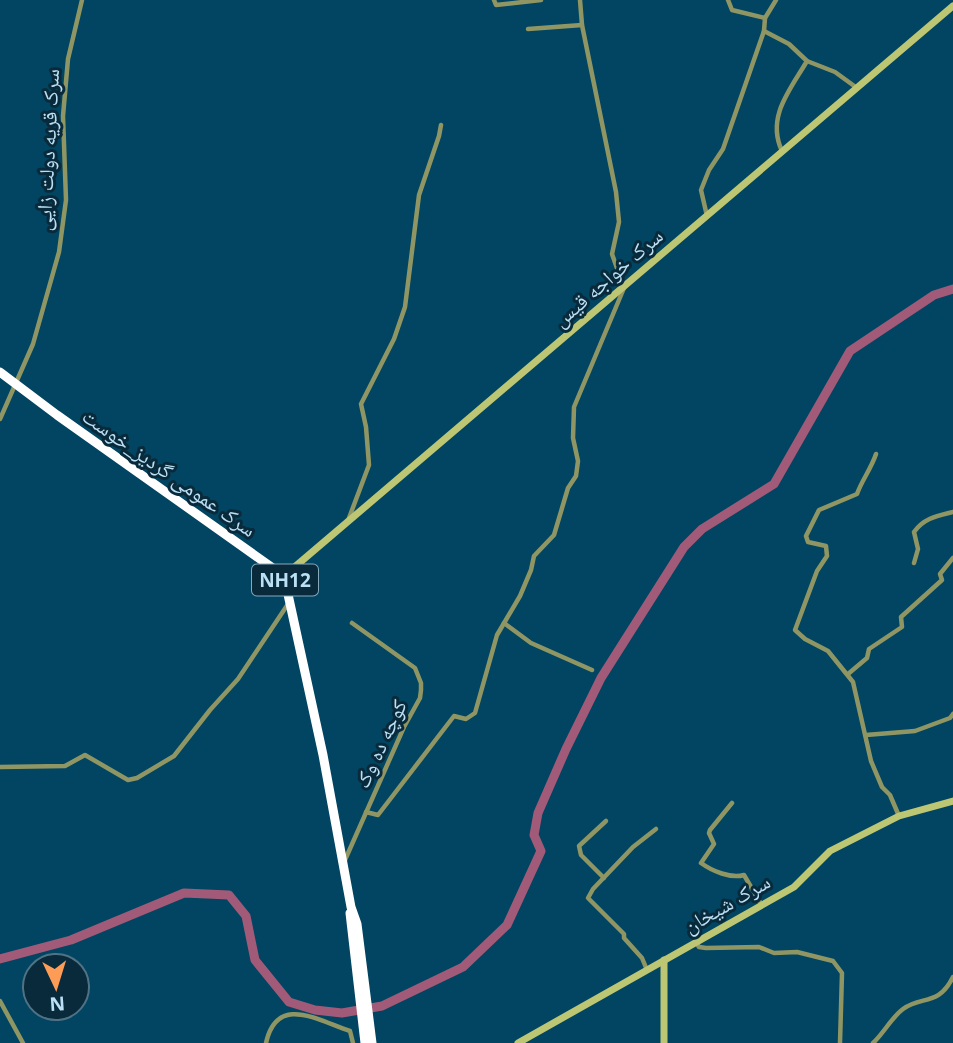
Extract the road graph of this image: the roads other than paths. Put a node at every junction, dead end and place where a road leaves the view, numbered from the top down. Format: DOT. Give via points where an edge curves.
graph roads {
  1 [pos="82,0"];
  2 [pos="494,0"];
  3 [pos="541,0"];
  4 [pos="580,0"];
  5 [pos="728,0"];
  6 [pos="776,0"];
  7 [pos="953,6"];
  8 [pos="765,18"];
  9 [pos="582,25"];
  10 [pos="528,29"];
  11 [pos="764,31"];
  12 [pos="807,61"];
  13 [pos="857,88"];
  14 [pos="441,125"];
  15 [pos="782,152"];
  16 [pos="707,216"];
  17 [pos="624,288"];
  18 [pos="0,372"];
  19 [pos="17,384"];
  20 [pos="0,419"];
  21 [pos="876,454"];
  22 [pos="953,512"];
  23 [pos="348,522"];
  24 [pos="953,558"];
  25 [pos="914,564"];
  26 [pos="284,576"];
  27 [pos="289,603"];
  28 [pos="352,623"];
  29 [pos="504,624"];
  30 [pos="592,670"];
  31 [pos="848,674"];
  32 [pos="953,714"];
  33 [pos="866,735"];
  34 [pos="0,767"];
  35 [pos="953,801"];
  36 [pos="732,803"];
  37 [pos="366,812"];
  38 [pos="900,816"];
  39 [pos="606,821"];
  40 [pos="656,829"];
  41 [pos="343,864"];
  42 [pos="604,878"];
  43 [pos="761,904"];
  44 [pos="696,942"];
  45 [pos="664,960"];
  46 [pos="647,970"];
  47 [pos="953,977"];
  48 [pos="0,1001"];
  49 [pos="368,1032"];
  50 [pos="23,1043"];
  51 [pos="266,1043"];
  52 [pos="353,1043"];
  53 [pos="365,1043"];
  54 [pos="372,1043"];
  55 [pos="518,1043"];
  56 [pos="664,1043"];
  57 [pos="840,1043"];
  58 [pos="873,1043"];
  1 -- 19 [label="street, سرک قریه دولت زایی" via="68,59 63,116 66,201 59,252"];
  2 -- 3 [label="street" via="496,5"];
  4 -- 9 [label="street"];
  5 -- 8 [label="street" via="732,10"];
  6 -- 8 [label="street"];
  7 -- 13 [label="street, سرک خواجه قیس"];
  8 -- 11 [label="street"];
  9 -- 10 [label="street"];
  9 -- 17 [label="street" via="616,192 619,222 612,254"];
  11 -- 12 [label="street" via="789,44"];
  11 -- 16 [label="street" via="723,149 701,190"];
  12 -- 13 [label="street" via="835,72"];
  12 -- 15 [label="street" via="777,113 775,127"];
  13 -- 15 [label="street, سرک خواجه قیس"];
  14 -- 23 [label="street" via="419,195 405,307 361,404 369,465"];
  15 -- 16 [label="street, سرک خواجه قیس"];
  16 -- 17 [label="street, سرک خواجه قیس"];
  17 -- 23 [label="street, سرک خواجه قیس"];
  17 -- 29 [label="street" via="574,407 576,476 554,535 534,556"];
  18 -- 19 [label="highway, سرک عمومی گردیز_خوست / NH12"];
  19 -- 20 [label="street, سرک قریه دولت زایی"];
  19 -- 26 [label="highway, سرک عمومی گردیز_خوست / NH12"];
  21 -- 31 [label="street" via="857,494 819,510 806,536 811,544 827,546 827,556 794,630 828,651"];
  22 -- 25 [label="street" via="920,523 915,532 918,549"];
  23 -- 26 [label="street, سرک خواجه قیس"];
  24 -- 31 [label="street" via="940,575 942,580 901,617 902,626 869,649 867,659"];
  26 -- 27 [label="highway, NH12"];
  27 -- 34 [label="street" via="238,679 174,756 137,778 128,780 85,755 65,766"];
  27 -- 41 [label="highway, NH12"];
  28 -- 37 [label="street, کوچه ده وک" via="415,668 421,683 420,698"];
  29 -- 30 [label="street" via="531,643"];
  29 -- 37 [label="street" via="475,713 466,719 454,716 378,815"];
  31 -- 33 [label="street"];
  32 -- 33 [label="street" via="915,731"];
  33 -- 38 [label="street" via="871,761"];
  35 -- 38 [label="street, سرک شیخان"];
  36 -- 43 [label="street" via="710,830 714,844 701,863 726,874 744,875"];
  37 -- 41 [label="street, کوچه ده وک"];
  38 -- 43 [label="street, سرک شیخان" via="830,851 794,887"];
  39 -- 42 [label="street" via="579,845 581,855"];
  40 -- 42 [label="street"];
  41 -- 49 [label="highway, NH12" via="357,924"];
  42 -- 46 [label="street" via="588,898 624,934"];
  43 -- 44 [label="street, سرک شیخان"];
  44 -- 45 [label="street, سرک شیخان"];
  44 -- 57 [label="street" via="706,948 759,947 833,961 842,974"];
  45 -- 46 [label="street, سرک شیخان"];
  45 -- 56 [label="street"];
  46 -- 55 [label="street, سرک شیخان"];
  47 -- 58 [label="street" via="934,998 900,1011"];
  48 -- 50 [label="street"];
  49 -- 53 [label="highway, NH12"];
  49 -- 54 [label="highway, NH12"];
  51 -- 52 [label="street" via="270,1025 278,1017 300,1013 350,1031"];
}
